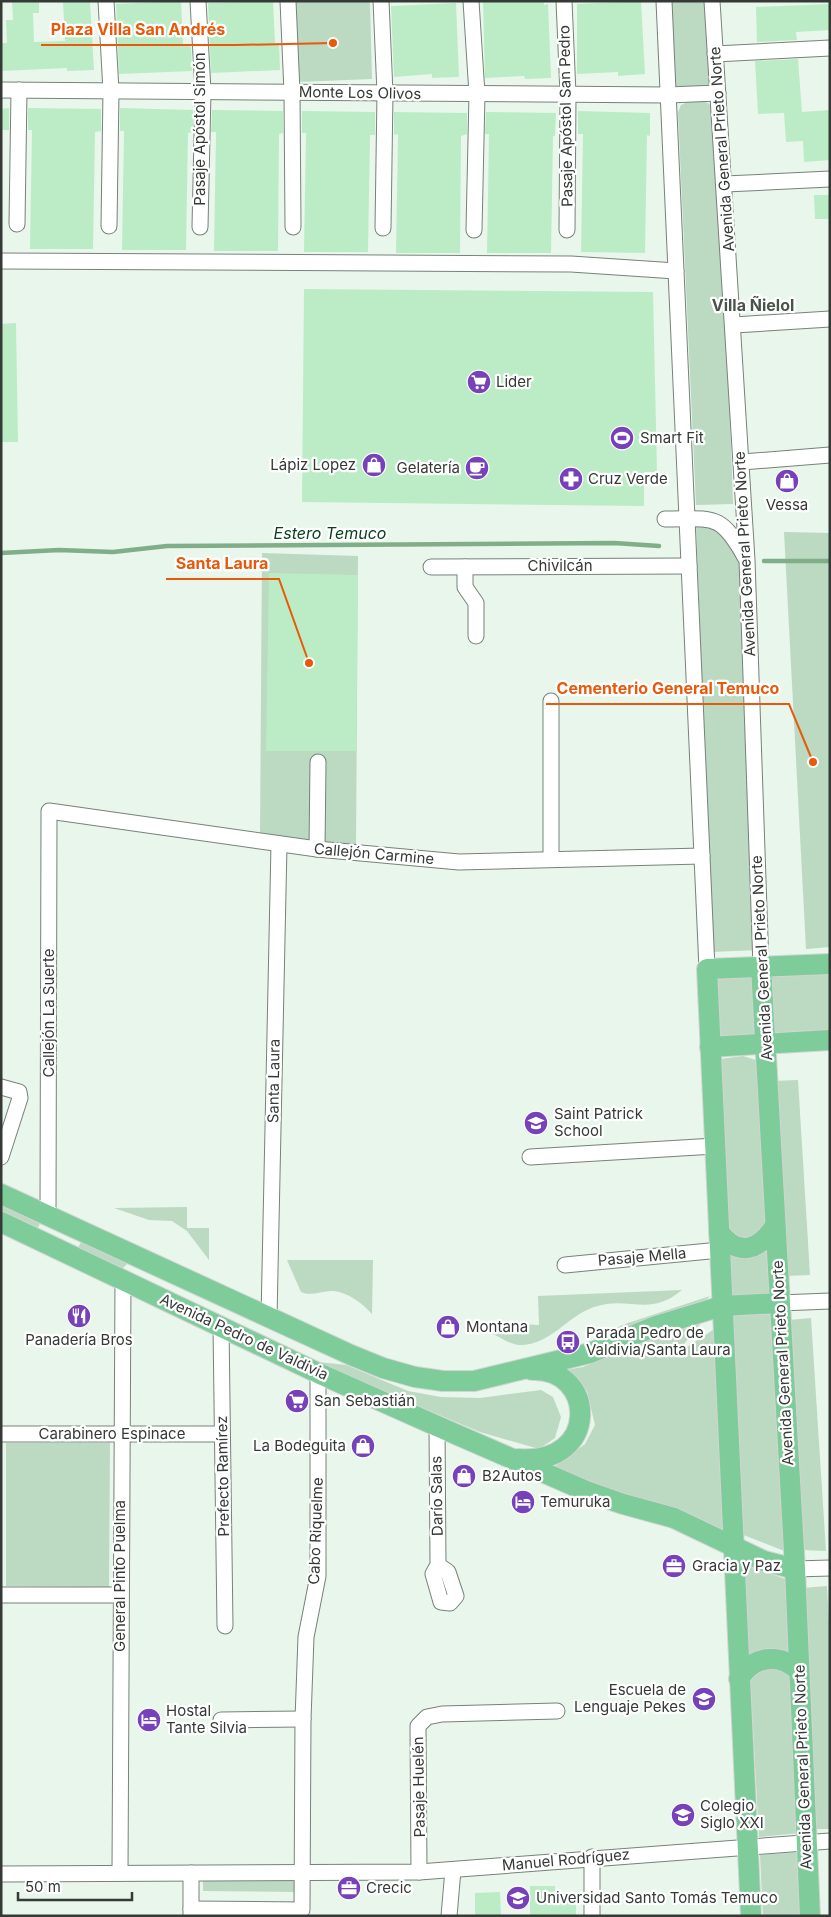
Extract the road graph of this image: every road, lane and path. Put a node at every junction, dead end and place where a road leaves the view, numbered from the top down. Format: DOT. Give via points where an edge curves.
graph roads {
  1 [pos="106,1"];
  2 [pos="198,1"];
  3 [pos="288,1"];
  4 [pos="381,1"];
  5 [pos="471,1"];
  6 [pos="564,1"];
  7 [pos="664,1"];
  8 [pos="712,1"];
  9 [pos="830,48"];
  10 [pos="715,54"];
  11 [pos="1,90"];
  12 [pos="19,90"];
  13 [pos="111,91"];
  14 [pos="203,91"];
  15 [pos="292,92"];
  16 [pos="385,93"];
  17 [pos="718,93"];
  18 [pos="476,94"];
  19 [pos="568,94"];
  20 [pos="668,95"];
  21 [pos="830,179"];
  22 [pos="725,184"];
  23 [pos="17,224"];
  24 [pos="109,226"];
  25 [pos="200,227"];
  26 [pos="293,227"];
  27 [pos="382,228"];
  28 [pos="474,230"];
  29 [pos="567,230"];
  30 [pos="1,261"];
  31 [pos="676,271"];
  32 [pos="830,319"];
  33 [pos="734,325"];
  34 [pos="830,455"];
  35 [pos="742,462"];
  36 [pos="665,519"];
  37 [pos="687,519"];
  38 [pos="747,560"];
  39 [pos="689,566"];
  40 [pos="431,567"];
  41 [pos="465,567"];
  42 [pos="476,636"];
  43 [pos="551,701"];
  44 [pos="318,762"];
  45 [pos="49,811"];
  46 [pos="279,844"];
  47 [pos="317,848"];
  48 [pos="702,856"];
  49 [pos="551,859"];
  50 [pos="830,964"];
  51 [pos="761,967"];
  52 [pos="707,969"];
  53 [pos="830,1040"];
  54 [pos="765,1044"];
  55 [pos="710,1047"];
  56 [pos="1,1087"];
  57 [pos="715,1146"];
  58 [pos="2,1154"];
  59 [pos="530,1157"];
  60 [pos="1,1194"];
  61 [pos="48,1216"];
  62 [pos="1,1222"];
  63 [pos="775,1226"];
  64 [pos="719,1241"];
  65 [pos="565,1265"];
  66 [pos="156,1266"];
  67 [pos="123,1280"];
  68 [pos="830,1300"];
  69 [pos="780,1303"];
  70 [pos="722,1306"];
  71 [pos="270,1318"];
  72 [pos="221,1326"];
  73 [pos="523,1371"];
  74 [pos="318,1373"];
  75 [pos="437,1426"];
  76 [pos="1,1434"];
  77 [pos="222,1434"];
  78 [pos="121,1435"];
  79 [pos="516,1459"];
  80 [pos="733,1545"];
  81 [pos="438,1565"];
  82 [pos="830,1568"];
  83 [pos="795,1569"];
  84 [pos="1,1595"];
  85 [pos="120,1595"];
  86 [pos="225,1626"];
  87 [pos="799,1671"];
  88 [pos="739,1679"];
  89 [pos="557,1711"];
  90 [pos="303,1719"];
  91 [pos="221,1720"];
  92 [pos="830,1841"];
  93 [pos="806,1842"];
  94 [pos="747,1846"];
  95 [pos="592,1858"];
  96 [pos="453,1870"];
  97 [pos="302,1872"];
  98 [pos="419,1872"];
  99 [pos="120,1873"];
  100 [pos="191,1873"];
  101 [pos="1,1874"];
  102 [pos="191,1913"];
  103 [pos="449,1916"];
  104 [pos="592,1916"];
  105 [pos="751,1916"];
  106 [pos="810,1916"];
  1 -- 13 [label="street"];
  2 -- 14 [label="street, Pasaje Apóstol Simón"];
  3 -- 15 [label="street"];
  4 -- 16 [label="street"];
  5 -- 18 [label="street"];
  6 -- 19 [label="street, Pasaje Apóstol San Pedro"];
  7 -- 20 [label="street"];
  8 -- 10 [label="street, Avenida General Prieto Norte"];
  9 -- 10 [label="street"];
  10 -- 17 [label="street, Avenida General Prieto Norte"];
  11 -- 12 [label="street, Monte Los Olivos"];
  12 -- 13 [label="street, Monte Los Olivos"];
  12 -- 23 [label="street"];
  13 -- 14 [label="street, Monte Los Olivos"];
  13 -- 24 [label="street"];
  14 -- 15 [label="street, Monte Los Olivos"];
  14 -- 25 [label="street, Pasaje Apóstol Simón"];
  15 -- 16 [label="street, Monte Los Olivos"];
  15 -- 26 [label="street"];
  16 -- 18 [label="street, Monte Los Olivos"];
  16 -- 27 [label="street"];
  17 -- 20 [label="street, Monte Los Olivos"];
  17 -- 22 [label="street, Avenida General Prieto Norte"];
  18 -- 19 [label="street, Monte Los Olivos"];
  18 -- 28 [label="street"];
  19 -- 20 [label="street, Monte Los Olivos"];
  19 -- 29 [label="street, Pasaje Apóstol San Pedro"];
  20 -- 31 [label="street"];
  21 -- 22 [label="street"];
  22 -- 33 [label="street, Avenida General Prieto Norte"];
  30 -- 31 [label="street" via="571,264"];
  31 -- 37 [label="street"];
  32 -- 33 [label="street"];
  33 -- 35 [label="street, Avenida General Prieto Norte"];
  34 -- 35 [label="street"];
  35 -- 38 [label="street, Avenida General Prieto Norte"];
  36 -- 37 [label="street"];
  37 -- 38 [label="street" via="720,523 732,533"];
  37 -- 39 [label="street"];
  38 -- 51 [label="street, Avenida General Prieto Norte"];
  39 -- 41 [label="street, Chivilcán"];
  39 -- 48 [label="street"];
  40 -- 41 [label="street, Chivilcán"];
  41 -- 42 [label="street" via="465,588 476,603"];
  43 -- 49 [label="street"];
  44 -- 47 [label="street"];
  45 -- 46 [label="street, Callejón Carmine"];
  45 -- 61 [label="street, Callejón La Suerte"];
  46 -- 47 [label="street, Callejón Carmine"];
  46 -- 71 [label="street, Santa Laura"];
  47 -- 49 [label="street, Callejón Carmine" via="459,862"];
  48 -- 49 [label="street, Callejón Carmine"];
  48 -- 52 [label="street"];
  50 -- 51 [label="main road"];
  51 -- 52 [label="main road"];
  51 -- 54 [label="main road, Avenida General Prieto Norte"];
  52 -- 55 [label="main road"];
  53 -- 54 [label="main road"];
  54 -- 55 [label="main road"];
  54 -- 63 [label="main road, Avenida General Prieto Norte"];
  55 -- 57 [label="main road"];
  56 -- 58 [label="street" via="19,1092 20,1098"];
  57 -- 59 [label="street"];
  57 -- 64 [label="main road"];
  60 -- 61 [label="main road, Avenida Pedro de Valdivia"];
  61 -- 66 [label="main road, Avenida Pedro de Valdivia"];
  62 -- 67 [label="main road, Avenida Pedro de Valdivia"];
  63 -- 64 [label="main road" via="759,1245 736,1247"];
  63 -- 69 [label="main road, Avenida General Prieto Norte"];
  64 -- 65 [label="street, Pasaje Mella"];
  64 -- 70 [label="main road"];
  66 -- 67 [label="main road" via="140,1267"];
  66 -- 71 [label="main road, Avenida Pedro de Valdivia"];
  67 -- 72 [label="main road, Avenida Pedro de Valdivia"];
  67 -- 78 [label="street, General Pinto Puelma"];
  68 -- 69 [label="street"];
  69 -- 70 [label="main road, Avenida Pedro de Valdivia"];
  69 -- 83 [label="main road, Avenida General Prieto Norte"];
  70 -- 73 [label="main road, Avenida Pedro de Valdivia" via="656,1326 590,1353"];
  70 -- 80 [label="main road"];
  71 -- 73 [label="main road, Avenida Pedro de Valdivia" via="383,1368 415,1377 474,1381"];
  72 -- 74 [label="main road, Avenida Pedro de Valdivia"];
  72 -- 77 [label="street, Prefecto Ramírez"];
  73 -- 79 [label="main road" via="539,1370 563,1379 575,1393 580,1423 567,1447 551,1456"];
  74 -- 75 [label="main road, Avenida Pedro de Valdivia"];
  74 -- 90 [label="street, Cabo Riquelme" via="318,1576 306,1637"];
  75 -- 79 [label="main road, Avenida Pedro de Valdivia"];
  75 -- 81 [label="street, Darío Salas"];
  76 -- 78 [label="street, Carabinero Espinace"];
  77 -- 78 [label="street, Carabinero Espinace"];
  77 -- 86 [label="street, Prefecto Ramírez"];
  78 -- 85 [label="street, General Pinto Puelma"];
  79 -- 80 [label="main road, Avenida Pedro de Valdivia" via="586,1491 659,1513"];
  80 -- 83 [label="main road, Avenida Pedro de Valdivia" via="764,1561"];
  80 -- 88 [label="main road"];
  82 -- 83 [label="street"];
  83 -- 87 [label="main road, Avenida General Prieto Norte"];
  84 -- 85 [label="street"];
  85 -- 99 [label="street, General Pinto Puelma"];
  87 -- 88 [label="main road" via="785,1661 768,1658 750,1665"];
  87 -- 93 [label="main road, Avenida General Prieto Norte"];
  88 -- 94 [label="main road"];
  89 -- 98 [label="street, Pasaje Huelén" via="442,1714 427,1717 418,1726"];
  90 -- 91 [label="street"];
  90 -- 97 [label="street, Cabo Riquelme"];
  92 -- 93 [label="street, Manuel Rodríguez"];
  93 -- 94 [label="street, Manuel Rodríguez"];
  93 -- 106 [label="main road, Avenida General Prieto Norte"];
  94 -- 95 [label="street, Manuel Rodríguez"];
  94 -- 105 [label="main road"];
  95 -- 96 [label="street, Manuel Rodríguez"];
  95 -- 104 [label="street"];
  96 -- 98 [label="street, Manuel Rodríguez"];
  96 -- 103 [label="street"];
  97 -- 98 [label="street, Manuel Rodríguez"];
  97 -- 100 [label="street, Manuel Rodríguez"];
  97 -- 102 [label="street" via="302,1910"];
  99 -- 100 [label="street, Manuel Rodríguez"];
  99 -- 101 [label="street, Manuel Rodríguez"];
  100 -- 102 [label="street"];
}
